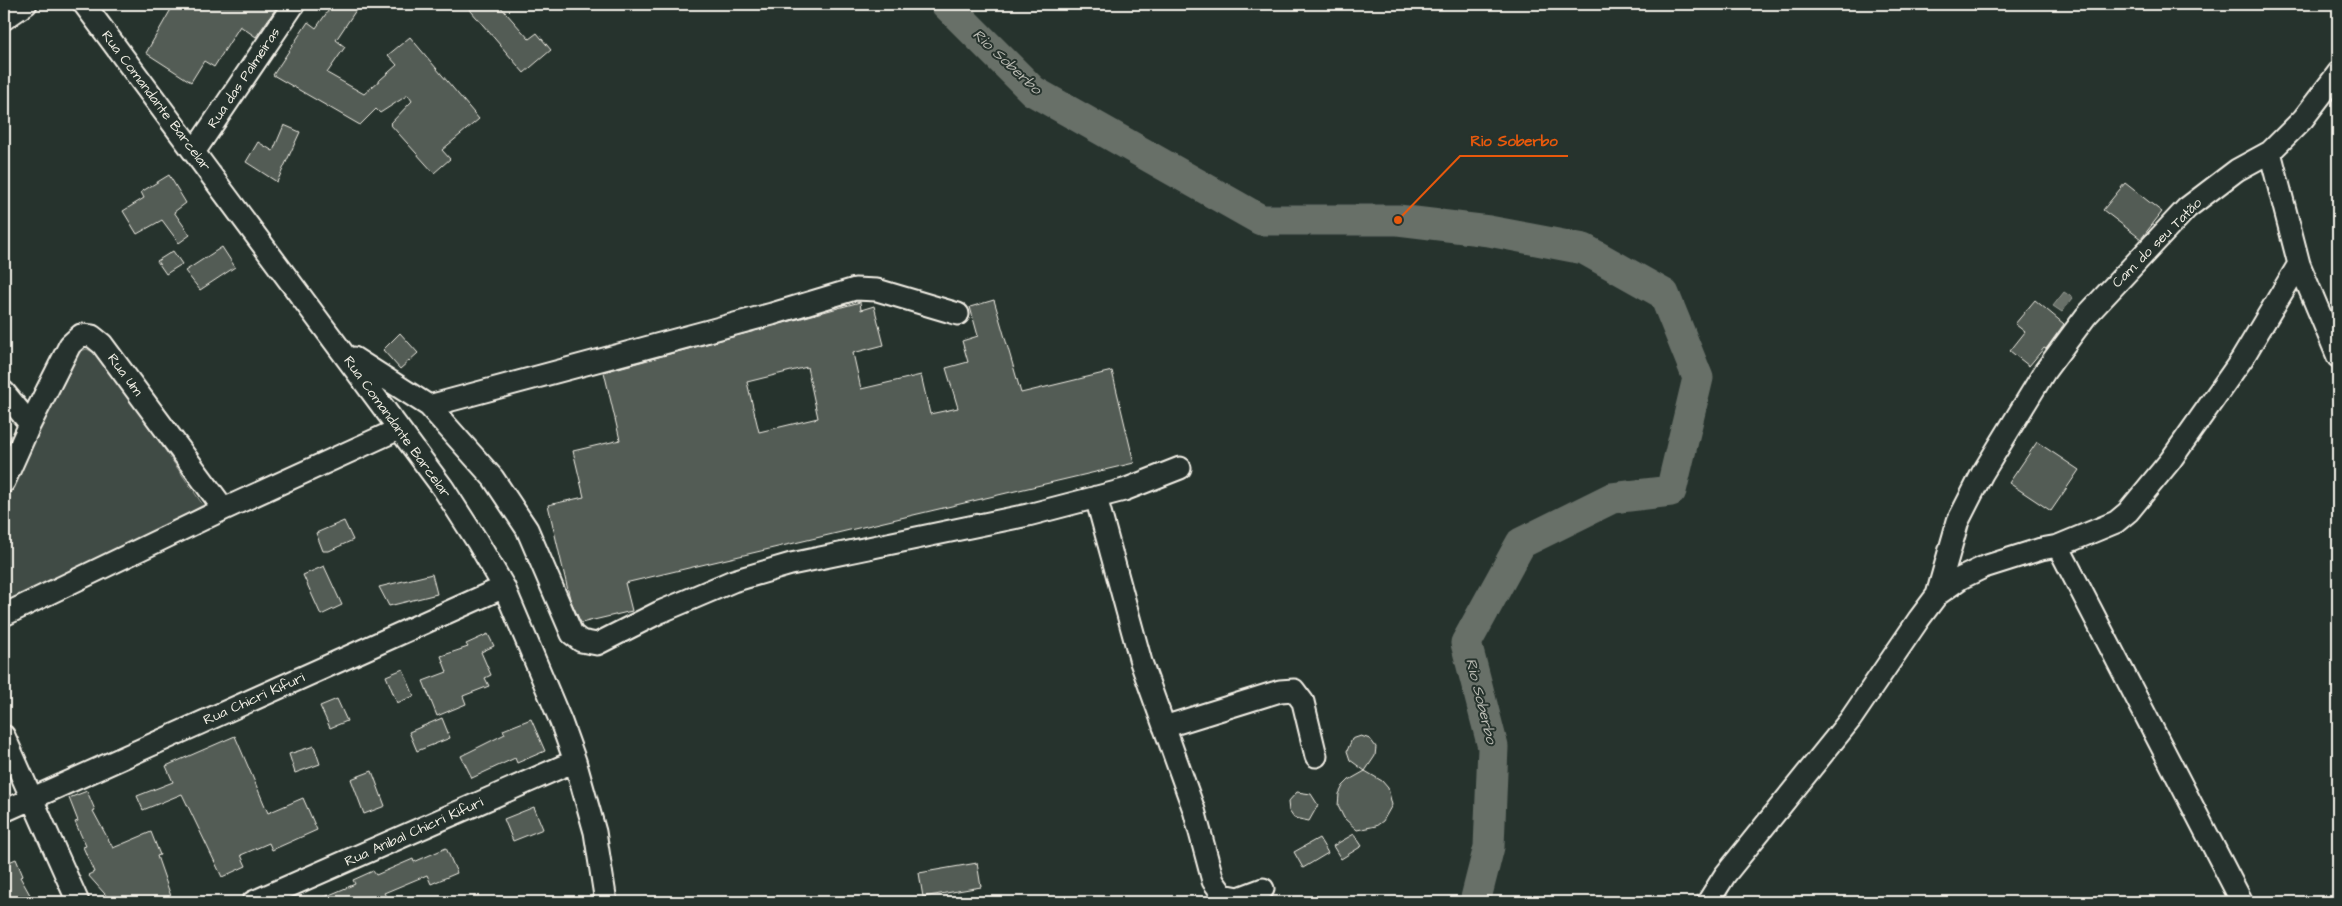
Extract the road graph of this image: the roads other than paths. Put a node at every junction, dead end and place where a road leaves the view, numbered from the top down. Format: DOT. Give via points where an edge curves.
graph roads {
  1 [pos="26,4"];
  2 [pos="84,4"];
  3 [pos="294,4"];
  4 [pos="4,19"];
  5 [pos="2338,73"];
  6 [pos="194,152"];
  7 [pos="2270,152"];
  8 [pos="2299,264"];
  9 [pos="958,314"];
  10 [pos="338,346"];
  11 [pos="2338,357"];
  12 [pos="4,392"];
  13 [pos="429,406"];
  14 [pos="30,424"];
  15 [pos="399,429"];
  16 [pos="1180,468"];
  17 [pos="4,482"];
  18 [pos="1096,497"];
  19 [pos="224,509"];
  20 [pos="2058,546"];
  21 [pos="504,587"];
  22 [pos="1937,595"];
  23 [pos="4,615"];
  24 [pos="1164,727"];
  25 [pos="4,736"];
  26 [pos="1316,756"];
  27 [pos="575,761"];
  28 [pos="32,798"];
  29 [pos="4,811"];
  30 [pos="1263,889"];
  31 [pos="78,902"];
  32 [pos="253,902"];
  33 [pos="606,902"];
  34 [pos="1708,902"];
  35 [pos="2242,902"];
  1 -- 4 [label="street"];
  2 -- 6 [label="street, Rua Comandante Barcelar"];
  3 -- 6 [label="street, Rua das Palmeiras"];
  5 -- 7 [label="street, Cam. do seu Tatão" via="2303,119"];
  6 -- 10 [label="street, Rua Comandante Barcelar"];
  7 -- 8 [label="street"];
  7 -- 22 [label="street, Cam. do seu Tatão" via="2237,170 2187,208 2086,316 2045,371 1982,474 1958,521"];
  8 -- 11 [label="street"];
  8 -- 20 [label="street" via="2242,359 2170,461 2128,512 2116,522"];
  9 -- 13 [label="street" via="877,290 855,289"];
  10 -- 13 [label="street"];
  10 -- 15 [label="street, Rua Comandante Barcelar"];
  12 -- 14 [label="street"];
  13 -- 18 [label="street" via="493,478 527,528 572,634 581,641 597,644 732,580"];
  14 -- 17 [label="street, Rua Um"];
  14 -- 19 [label="street, Rua Um" via="70,345 80,335 92,336 102,344"];
  15 -- 19 [label="street"];
  15 -- 21 [label="street, Rua Comandante Barcelar" via="448,495"];
  16 -- 18 [label="street" via="1124,490"];
  18 -- 24 [label="street" via="1141,662"];
  19 -- 23 [label="street"];
  20 -- 22 [label="street" via="2041,548 1984,566"];
  20 -- 35 [label="street"];
  21 -- 27 [label="street, Rua Comandante Barcelar"];
  21 -- 28 [label="street, Rua Chicri Kifuri"];
  22 -- 34 [label="street" via="1850,720 1725,875"];
  24 -- 26 [label="street" via="1280,691 1294,690 1303,702"];
  24 -- 30 [label="street" via="1194,810 1213,881 1223,896 1239,898"];
  25 -- 28 [label="street"];
  27 -- 32 [label="street, Rua Anibal Chicri Kifuri"];
  27 -- 33 [label="street, Rua Comandante Barcelar" via="595,832"];
  28 -- 29 [label="street, Rua Chicri Kifuri"];
  28 -- 31 [label="street"];
}
